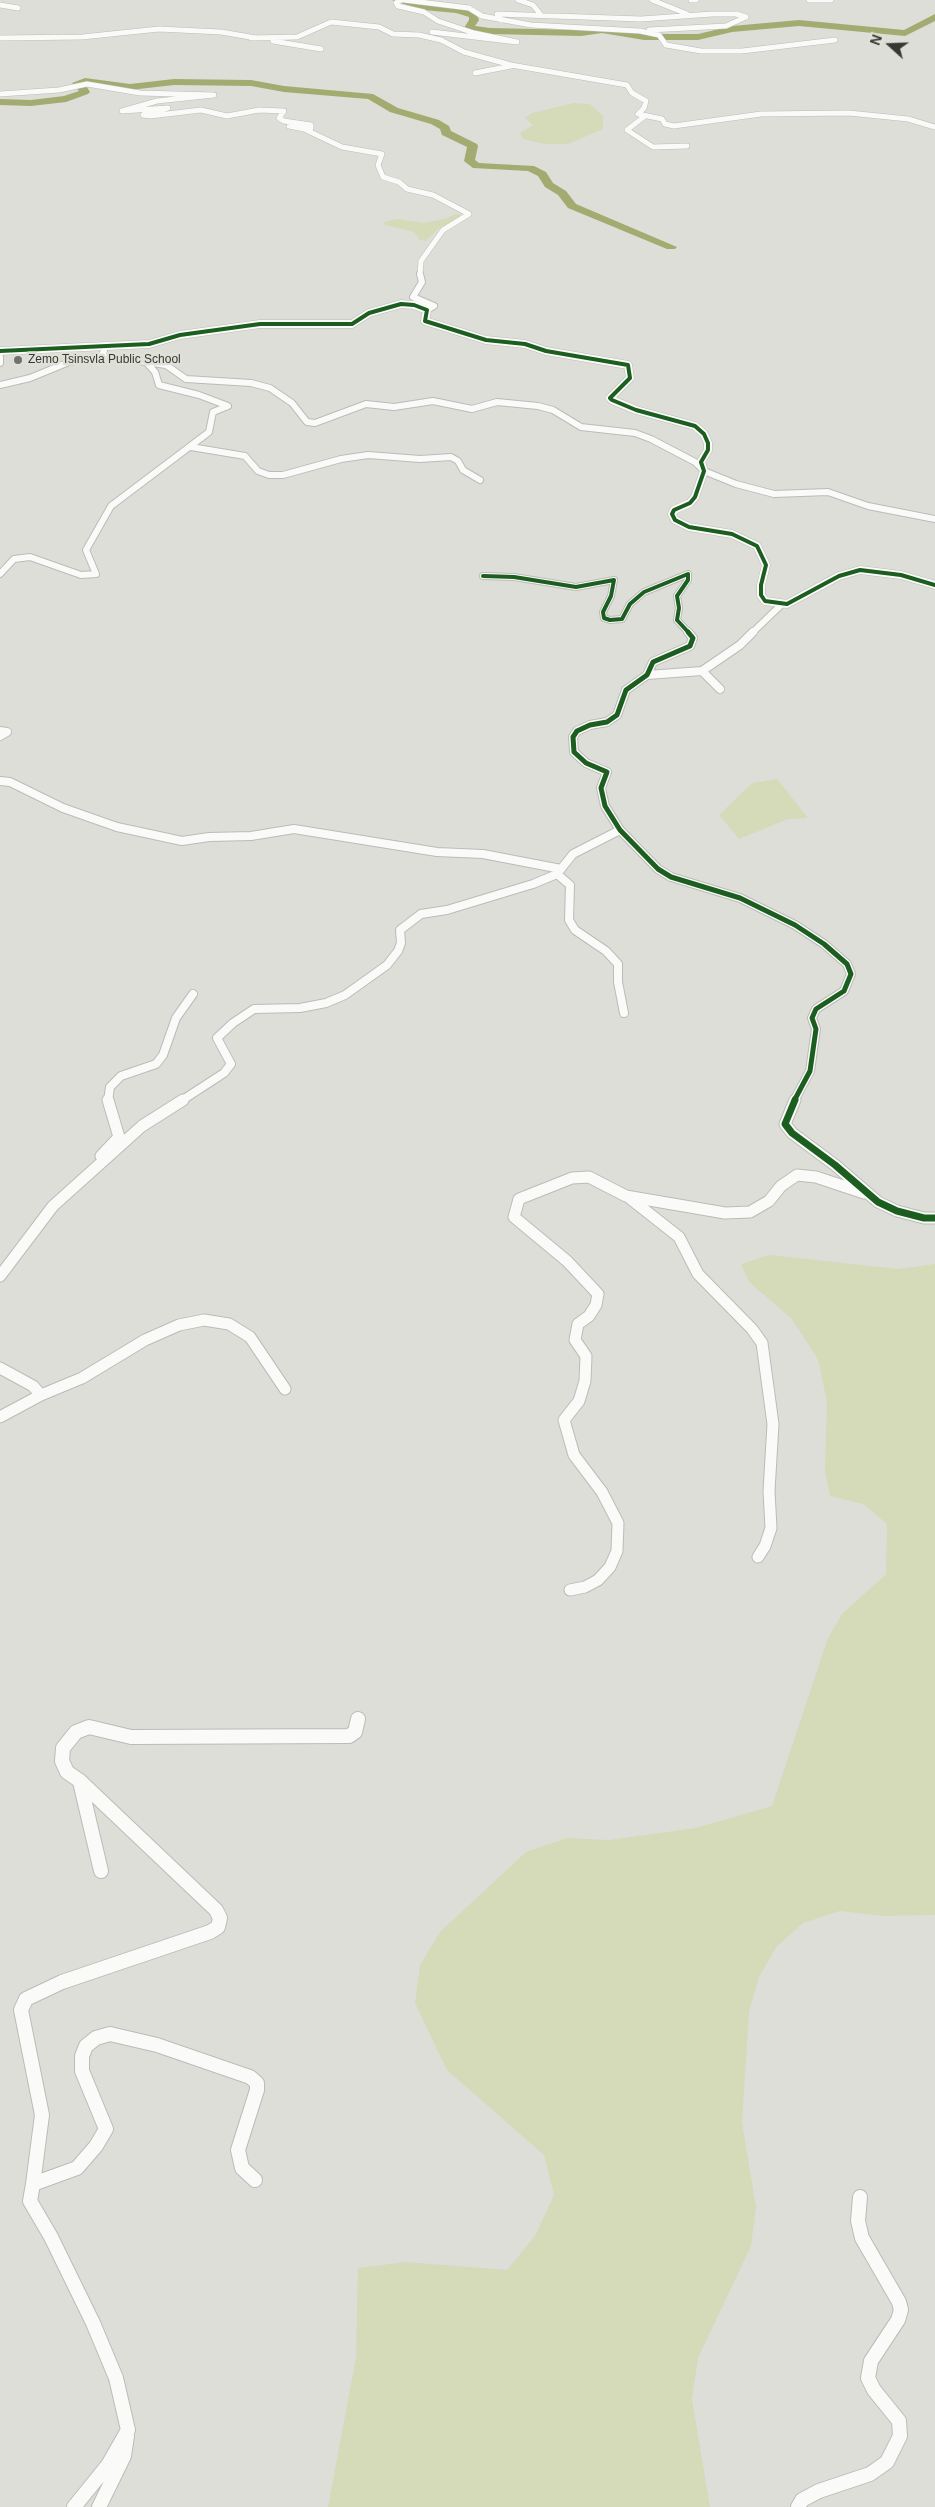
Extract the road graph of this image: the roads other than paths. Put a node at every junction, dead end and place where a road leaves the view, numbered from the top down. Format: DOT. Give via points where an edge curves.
graph roads {
  1 [pos="518,0"];
  2 [pos="652,0"];
  3 [pos="691,0"];
  4 [pos="696,0"];
  5 [pos="808,0"];
  6 [pos="831,0"];
  7 [pos="401,1"];
  8 [pos="0,5"];
  9 [pos="18,8"];
  10 [pos="541,16"];
  11 [pos="693,16"];
  12 [pos="501,20"];
  13 [pos="381,28"];
  14 [pos="640,31"];
  15 [pos="0,38"];
  16 [pos="251,38"];
  17 [pos="835,40"];
  18 [pos="321,49"];
  19 [pos="516,65"];
  20 [pos="475,73"];
  21 [pos="0,94"];
  22 [pos="645,116"];
  23 [pos="935,127"];
  24 [pos="687,146"];
  25 [pos="427,310"];
  26 [pos="105,347"];
  27 [pos="0,351"];
  28 [pos="101,356"];
  29 [pos="0,357"];
  30 [pos="146,362"];
  31 [pos="0,363"];
  32 [pos="0,385"];
  33 [pos="191,447"];
  34 [pos="704,471"];
  35 [pos="480,480"];
  36 [pos="935,519"];
  37 [pos="0,574"];
  38 [pos="483,576"];
  39 [pos="935,585"];
  40 [pos="781,605"];
  41 [pos="702,671"];
  42 [pos="647,675"];
  43 [pos="720,689"];
  44 [pos="0,731"];
  45 [pos="0,736"];
  46 [pos="0,781"];
  47 [pos="620,830"];
  48 [pos="559,871"];
  49 [pos="193,994"];
  50 [pos="624,1013"];
  51 [pos="104,1162"];
  52 [pos="870,1195"];
  53 [pos="626,1196"];
  54 [pos="935,1218"];
  55 [pos="0,1276"];
  56 [pos="0,1368"];
  57 [pos="284,1390"];
  58 [pos="41,1395"];
  59 [pos="0,1417"];
  60 [pos="758,1557"];
  61 [pos="570,1590"];
  62 [pos="358,1720"];
  63 [pos="80,1781"];
  64 [pos="101,1871"];
  65 [pos="255,2180"];
  66 [pos="33,2184"];
  67 [pos="860,2197"];
  68 [pos="128,2430"];
  69 [pos="74,2507"];
  70 [pos="99,2507"];
  71 [pos="798,2507"];
  1 -- 10 [label="street" via="533,5"];
  2 -- 11 [label="street"];
  3 -- 4 [label="street"];
  5 -- 6 [label="street"];
  7 -- 12 [label="street" via="469,8 482,16"];
  7 -- 13 [label="street" via="398,6 424,12 438,21 517,42"];
  8 -- 9 [label="street"];
  10 -- 11 [label="street" via="641,20"];
  10 -- 12 [label="street" via="497,14"];
  11 -- 14 [label="street" via="736,14 746,17 726,26"];
  12 -- 14 [label="street" via="555,28"];
  13 -- 16 [label="street" via="331,22 297,37"];
  13 -- 19 [label="street" via="393,34 414,34 441,40 464,52"];
  14 -- 17 [label="street" via="659,35 666,45 722,52"];
  15 -- 16 [label="street" via="82,38 149,29 207,31"];
  16 -- 18 [label="street"];
  19 -- 20 [label="street"];
  19 -- 22 [label="street" via="627,85 632,93 646,101 638,114"];
  21 -- 25 [label="street" via="87,84 140,93 214,95 157,101 122,111 168,108 143,115 192,110 228,116 259,110 284,110 279,118 284,121 311,125 310,128 291,127 304,129 342,147 382,154 378,165 383,177 399,182 407,189 433,195 469,214 443,230 421,260 422,282 413,297 434,306"];
  22 -- 23 [label="street" via="662,119 665,124 674,126 761,114 849,113 915,120"];
  22 -- 24 [label="street" via="626,130 653,147"];
  25 -- 26 [label="street" via="401,304 369,313 352,324 234,326 149,344"];
  25 -- 34 [label="street" via="425,321 486,340 525,344 546,351 628,365 630,378 610,398 622,406 678,420 700,430 708,443 701,462"];
  26 -- 27 [label="street"];
  26 -- 28 [label="street"];
  28 -- 30 [label="street"];
  28 -- 32 [label="street" via="69,362 30,378"];
  29 -- 31 [label="street"];
  30 -- 33 [label="street" via="155,372 159,385 228,406 214,412 209,432"];
  30 -- 34 [label="street" via="166,365 186,379 270,388 292,403 307,422 315,423 366,404 394,407 433,401 472,409 497,402 538,406 553,410 581,427 635,433 651,439 695,462"];
  33 -- 35 [label="street" via="245,456 258,471 270,476 368,455 420,460 451,457 463,470"];
  33 -- 37 [label="street" via="169,460 111,506 86,550 96,574 81,576 30,558 14,559"];
  34 -- 36 [label="street" via="774,494 828,492 868,506"];
  34 -- 40 [label="street" via="695,497 674,510 675,520 689,527 732,534 757,546 764,557 766,569 761,596 765,601"];
  38 -- 42 [label="street" via="514,577 576,587 614,580 603,612 604,618 615,620 622,619 639,595 688,574 688,580 677,596 676,620 693,638 690,646 656,660"];
  39 -- 40 [label="street" via="901,575 860,570 839,576"];
  40 -- 41 [label="street" via="740,645"];
  41 -- 42 [label="street"];
  41 -- 43 [label="street"];
  42 -- 47 [label="street" via="626,690 617,715 607,722 577,732 573,737 574,752 586,763 607,772 601,794 604,806"];
  44 -- 45 [label="street" via="7,732"];
  46 -- 48 [label="street" via="10,782 63,808 109,825 182,841 294,829 437,852 483,854"];
  47 -- 48 [label="street" via="573,854"];
  47 -- 52 [label="street" via="658,869 671,877 740,898 795,925 847,964 850,974 844,991 816,1009 812,1018 816,1029 810,1071 785,1124"];
  48 -- 50 [label="street" via="570,885 570,920 575,930 606,950 618,964"];
  48 -- 51 [label="street" via="513,891 421,914 400,930 398,951 386,965 363,984 326,1003 300,1008 254,1009 217,1038 231,1064 224,1074 142,1126"];
  49 -- 51 [label="street" via="176,1018 163,1055 156,1064 121,1076 110,1087 108,1100 119,1138 98,1159"];
  51 -- 55 [label="street" via="53,1206"];
  52 -- 53 [label="street" via="816,1176 797,1175 781,1186 770,1201 750,1212 725,1212"];
  52 -- 54 [label="street" via="896,1211"];
  53 -- 60 [label="street" via="679,1237 698,1274 762,1343 774,1424 769,1492 771,1528 766,1546"];
  53 -- 61 [label="street" via="588,1177 572,1178 519,1199 514,1217 567,1261 598,1294 589,1316 578,1324 575,1340 586,1356 585,1381 578,1401 564,1420 574,1455 602,1492 618,1523 617,1551 610,1567 598,1580"];
  56 -- 58 [label="street" via="34,1386"];
  57 -- 58 [label="street" via="250,1337 229,1324 204,1320 179,1325 145,1340 82,1378"];
  58 -- 59 [label="street"];
  62 -- 63 [label="street" via="355,1732 349,1736 131,1737 89,1727 76,1732 63,1748 62,1761 67,1772"];
  63 -- 64 [label="street"];
  63 -- 66 [label="street" via="216,1910 220,1918 218,1927 210,1932 62,1982 26,1999 21,2010 42,2115"];
  65 -- 66 [label="street" via="242,2168 238,2150 257,2083 250,2077 157,2045 110,2034 96,2038 86,2046 82,2056 82,2071 106,2129 77,2168"];
  66 -- 68 [label="street" via="30,2201 93,2323 116,2378"];
  67 -- 71 [label="street" via="858,2221 862,2238 901,2310 871,2361 868,2378 899,2421 900,2436 887,2462 870,2474 819,2491 802,2500"];
  68 -- 69 [label="street" via="108,2465"];
  68 -- 70 [label="street" via="124,2456"];
}
